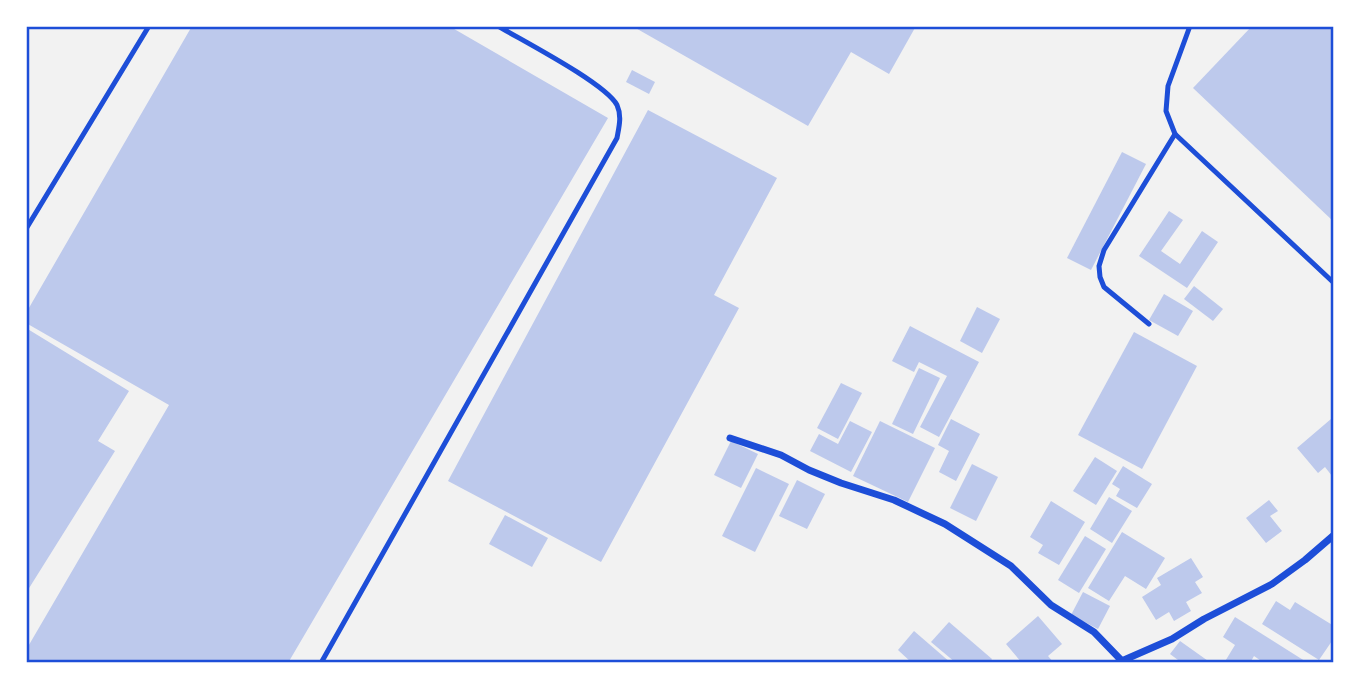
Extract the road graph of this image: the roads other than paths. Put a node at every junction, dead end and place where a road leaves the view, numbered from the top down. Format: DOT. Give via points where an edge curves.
graph roads {
  1 [pos="149,26"];
  2 [pos="498,26"];
  3 [pos="1190,26"];
  4 [pos="1175,134"];
  5 [pos="26,229"];
  6 [pos="1334,283"];
  7 [pos="1149,324"];
  8 [pos="730,438"];
  9 [pos="1334,535"];
  10 [pos="1120,662"];
  11 [pos="321,663"];
  1 -- 5 [label="lane"];
  2 -- 11 [label="lane" via="595,83 617,105 617,138"];
  3 -- 4 [label="lane" via="1168,86 1166,111"];
  4 -- 6 [label="lane"];
  4 -- 7 [label="lane" via="1104,250 1099,266 1104,287"];
  8 -- 10 [label="street" via="945,524 1011,566 1051,605 1094,632"];
  9 -- 10 [label="street" via="1272,584"];
}
